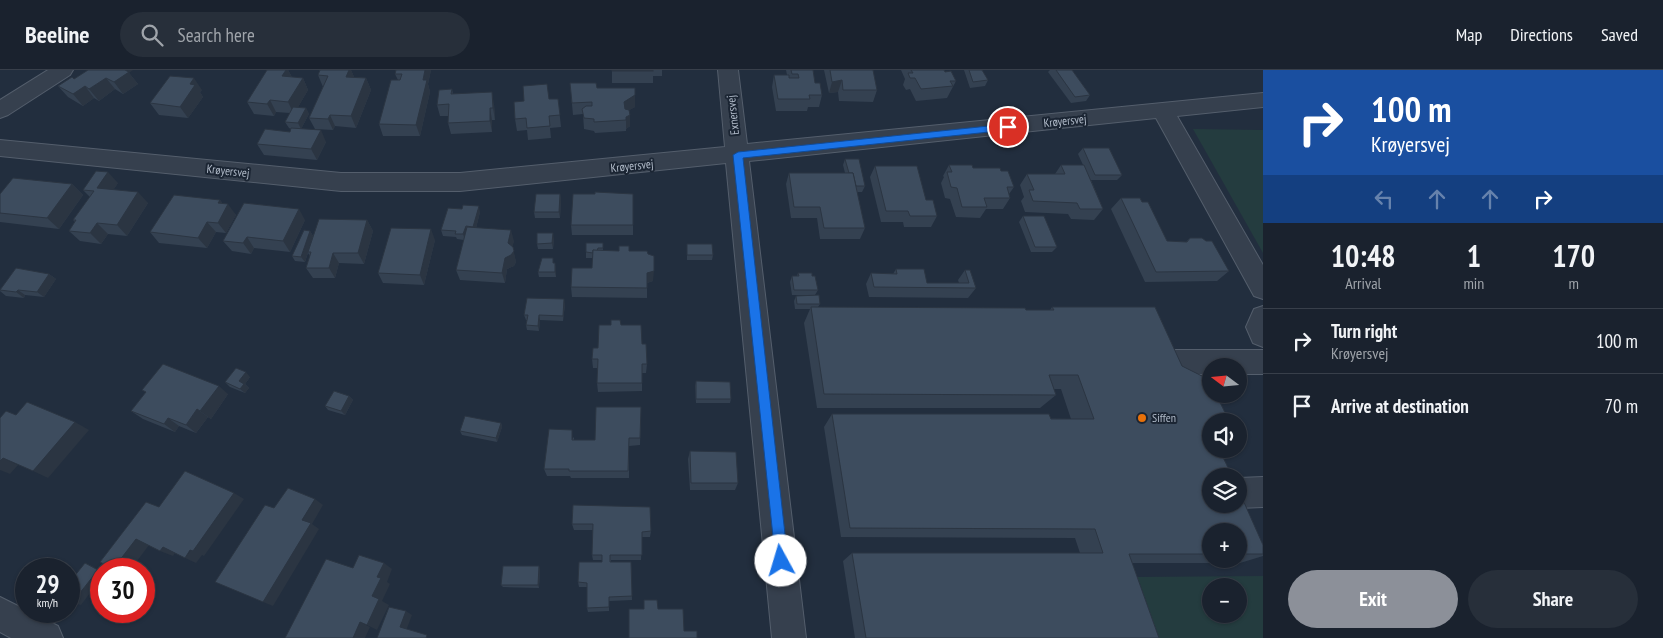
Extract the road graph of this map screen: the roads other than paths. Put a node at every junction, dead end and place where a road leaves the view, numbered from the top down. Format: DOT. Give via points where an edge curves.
graph roads {
  1 [pos="63,70"];
  2 [pos="728,70"];
  3 [pos="1263,100"];
  4 [pos="0,110"];
  5 [pos="1163,111"];
  6 [pos="0,148"];
  7 [pos="738,155"];
  8 [pos="1263,288"];
  9 [pos="1263,317"];
  10 [pos="1263,335"];
  11 [pos="1176,362"];
  12 [pos="1263,362"];
  13 [pos="1247,492"];
  14 [pos="1263,492"];
  15 [pos="0,614"];
  16 [pos="46,638"];
  17 [pos="789,638"];
  1 -- 4 [label="street"];
  2 -- 7 [label="street, Exnersvej"];
  3 -- 5 [label="street, Krøyersvej"];
  5 -- 7 [label="street, Krøyersvej"];
  5 -- 8 [label="street"];
  6 -- 7 [label="street, Krøyersvej" via="341,182 460,182"];
  7 -- 17 [label="street, Exnersvej"];
  9 -- 10 [label="street" via="1259,327"];
  11 -- 12 [label="street"];
  13 -- 14 [label="street"];
  15 -- 16 [label="street"];
}
